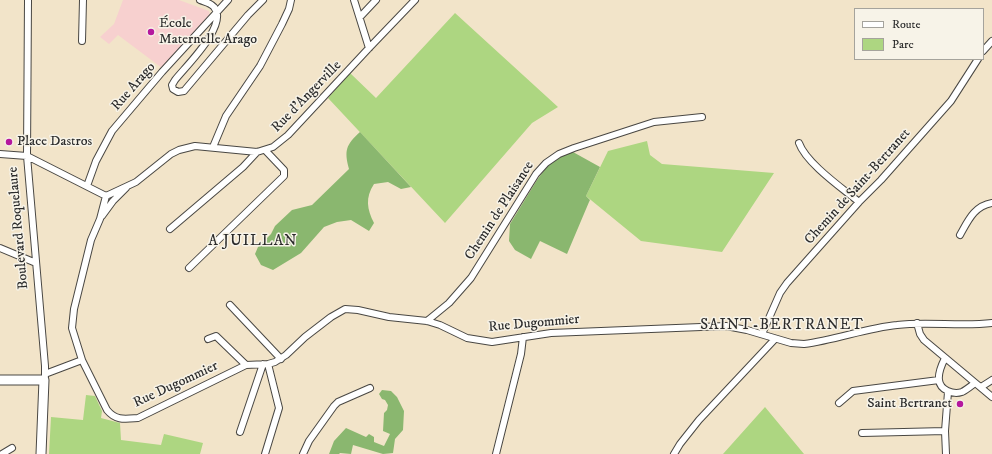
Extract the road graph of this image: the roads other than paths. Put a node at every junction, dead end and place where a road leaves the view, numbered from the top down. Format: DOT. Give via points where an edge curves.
graph roads {
  1 [pos="28,0"];
  2 [pos="83,0"];
  3 [pos="200,0"];
  4 [pos="228,0"];
  5 [pos="264,0"];
  6 [pos="291,0"];
  7 [pos="354,0"];
  8 [pos="376,0"];
  9 [pos="415,0"];
  10 [pos="217,12"];
  11 [pos="360,17"];
  12 [pos="82,41"];
  13 [pos="992,41"];
  14 [pos="369,48"];
  15 [pos="984,50"];
  16 [pos="977,60"];
  17 [pos="702,117"];
  18 [pos="799,143"];
  19 [pos="213,147"];
  20 [pos="265,150"];
  21 [pos="257,152"];
  22 [pos="0,154"];
  23 [pos="27,156"];
  24 [pos="129,185"];
  25 [pos="87,186"];
  26 [pos="106,196"];
  27 [pos="859,202"];
  28 [pos="992,203"];
  29 [pos="100,219"];
  30 [pos="170,229"];
  31 [pos="960,236"];
  32 [pos="0,248"];
  33 [pos="36,263"];
  34 [pos="189,268"];
  35 [pos="230,305"];
  36 [pos="427,321"];
  37 [pos="917,323"];
  38 [pos="992,324"];
  39 [pos="762,334"];
  40 [pos="523,337"];
  41 [pos="208,339"];
  42 [pos="775,339"];
  43 [pos="945,358"];
  44 [pos="280,359"];
  45 [pos="82,360"];
  46 [pos="265,364"];
  47 [pos="246,365"];
  48 [pos="45,377"];
  49 [pos="0,380"];
  50 [pos="939,380"];
  51 [pos="992,380"];
  52 [pos="978,385"];
  53 [pos="370,388"];
  54 [pos="948,392"];
  55 [pos="992,397"];
  56 [pos="839,403"];
  57 [pos="946,431"];
  58 [pos="240,432"];
  59 [pos="862,433"];
  60 [pos="12,448"];
  61 [pos="2,454"];
  62 [pos="41,454"];
  63 [pos="265,454"];
  64 [pos="303,454"];
  65 [pos="496,454"];
  66 [pos="674,454"];
  67 [pos="946,454"];
  1 -- 23 [label="street, Boulevard Roquelaure"];
  2 -- 12 [label="street"];
  3 -- 10 [label="street" via="210,4"];
  4 -- 10 [label="street, Rue Arago"];
  5 -- 10 [label="street" via="248,15 184,91 176,91 172,85 174,80 210,37 218,18"];
  6 -- 19 [label="street" via="282,24 260,66 226,116"];
  7 -- 11 [label="street"];
  8 -- 11 [label="street"];
  9 -- 14 [label="street, Rue d'Angerville"];
  10 -- 25 [label="street, Rue Arago" via="112,131 96,161"];
  11 -- 14 [label="street"];
  13 -- 15 [label="street"];
  14 -- 20 [label="street, Rue d'Angerville" via="288,136"];
  16 -- 27 [label="street, Chemin de Saint-Bertranet" via="951,101"];
  17 -- 36 [label="street, Chemin de Plaisance" via="654,122 636,127 559,154 546,163 536,174 471,278 449,303"];
  18 -- 27 [label="street" via="801,150 809,159"];
  19 -- 21 [label="street, Rue d'Angerville"];
  19 -- 24 [label="street, Rue d'Angerville" via="195,146 179,150"];
  20 -- 21 [label="street, Rue d'Angerville"];
  20 -- 34 [label="street" via="284,170 284,176"];
  21 -- 30 [label="street" via="242,168"];
  22 -- 23 [label="street"];
  23 -- 25 [label="street"];
  23 -- 33 [label="street, Boulevard Roquelaure"];
  24 -- 26 [label="street, Rue d'Angerville"];
  24 -- 29 [label="street, Rue d'Angerville"];
  25 -- 26 [label="street"];
  26 -- 29 [label="street, Rue d'Angerville"];
  27 -- 39 [label="street, Chemin de Saint-Bertranet" via="787,283"];
  28 -- 31 [label="street" via="977,209"];
  29 -- 45 [label="street, Rue d'Angerville" via="91,240 74,309 72,328"];
  32 -- 33 [label="street"];
  33 -- 48 [label="street, Boulevard Roquelaure"];
  35 -- 44 [label="street"];
  36 -- 40 [label="street, Rue Dugommier" via="478,340 492,342"];
  36 -- 44 [label="street, Rue Dugommier" via="345,309 310,333"];
  37 -- 38 [label="street, Rue Dugommier"];
  37 -- 42 [label="street, Rue Dugommier" via="895,325 804,344"];
  37 -- 43 [label="street" via="924,340"];
  39 -- 40 [label="street, Rue Dugommier" via="726,326 551,333"];
  39 -- 42 [label="street, Rue Dugommier"];
  40 -- 65 [label="street" via="522,354"];
  41 -- 47 [label="street" via="216,336"];
  42 -- 66 [label="street" via="699,420"];
  43 -- 50 [label="street"];
  43 -- 52 [label="street"];
  44 -- 46 [label="street, Rue Dugommier"];
  45 -- 47 [label="street, Rue Dugommier" via="107,410 123,420 138,418"];
  45 -- 48 [label="street"];
  46 -- 47 [label="street, Rue Dugommier"];
  46 -- 58 [label="street"];
  46 -- 63 [label="street" via="279,408"];
  48 -- 49 [label="street"];
  48 -- 62 [label="street, Boulevard Roquelaure"];
  50 -- 54 [label="street"];
  50 -- 56 [label="street" via="853,391"];
  51 -- 52 [label="street"];
  52 -- 54 [label="street" via="962,392"];
  52 -- 55 [label="street"];
  53 -- 64 [label="street" via="338,402 308,441"];
  54 -- 57 [label="street"];
  57 -- 59 [label="street"];
  57 -- 67 [label="street"];
  60 -- 61 [label="street"];
}
